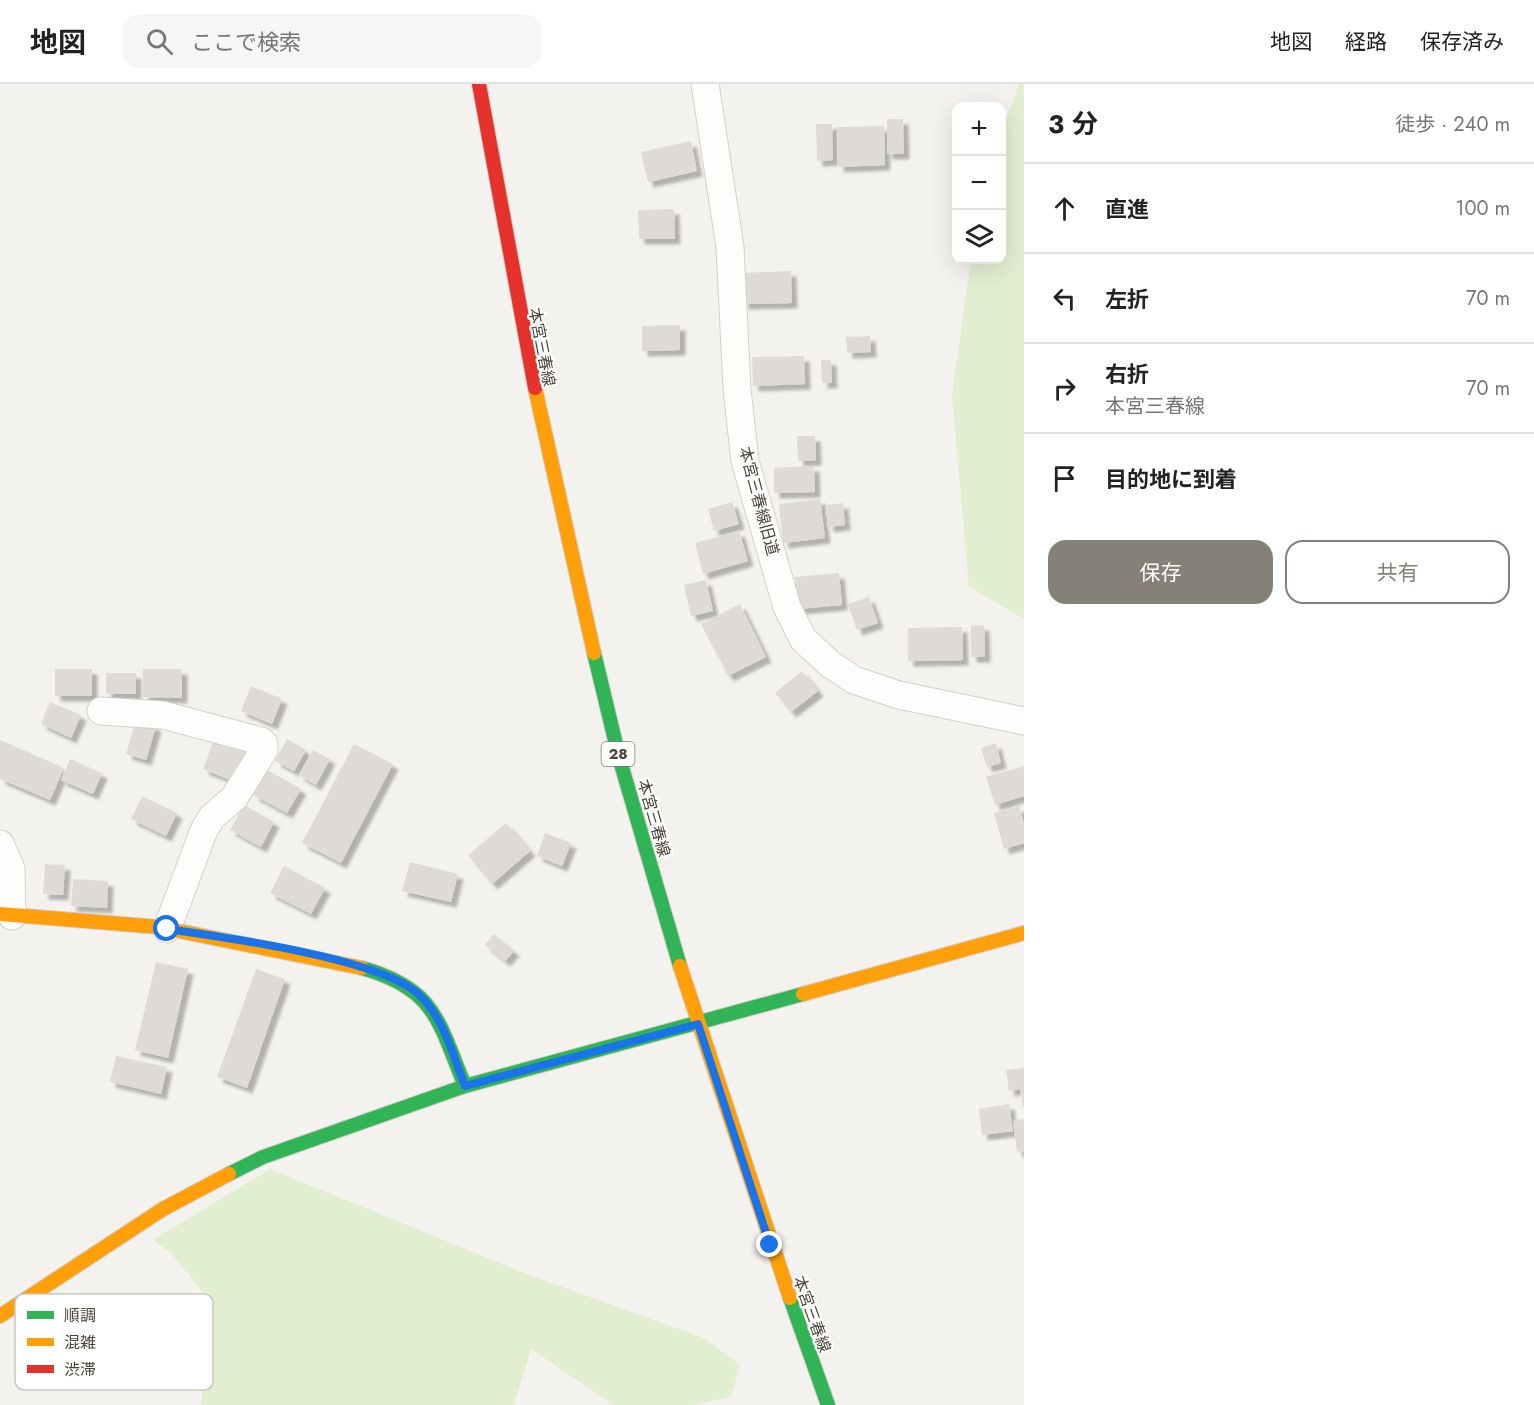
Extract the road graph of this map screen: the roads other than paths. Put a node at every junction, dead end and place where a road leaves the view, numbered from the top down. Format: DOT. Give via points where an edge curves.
graph roads {
  1 [pos="479,84"];
  2 [pos="705,84"];
  3 [pos="101,711"];
  4 [pos="1024,721"];
  5 [pos="0,844"];
  6 [pos="6,915"];
  7 [pos="167,929"];
  8 [pos="1024,933"];
  9 [pos="698,1024"];
  10 [pos="465,1086"];
  11 [pos="34,1294"];
  12 [pos="15,1306"];
  13 [pos="0,1316"];
  14 [pos="828,1405"];
  1 -- 9 [label="street, 本宮三春線 / 28" via="543,436 618,754"];
  2 -- 4 [label="street, 本宮三春線旧道" via="730,247 745,460 787,607 803,639 854,680 898,695"];
  3 -- 7 [label="street" via="163,715 264,744 234,798 212,817 204,830"];
  5 -- 6 [label="street" via="11,869"];
  6 -- 7 [label="street"];
  7 -- 10 [label="street" via="344,962 387,975 418,993 437,1018"];
  8 -- 9 [label="street"];
  9 -- 10 [label="street"];
  9 -- 14 [label="street, 本宮三春線 / 28" via="770,1245"];
  10 -- 11 [label="street" via="263,1157 163,1209"];
  12 -- 13 [label="street"];
}
